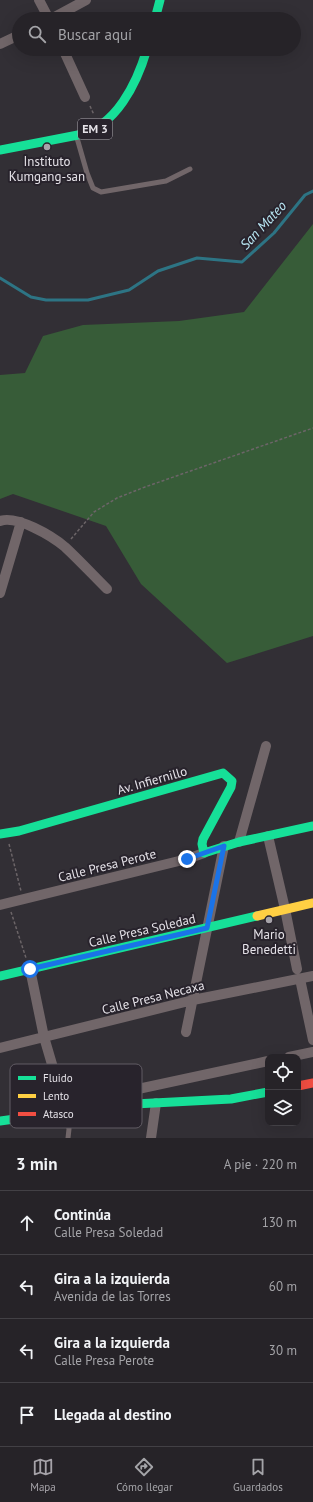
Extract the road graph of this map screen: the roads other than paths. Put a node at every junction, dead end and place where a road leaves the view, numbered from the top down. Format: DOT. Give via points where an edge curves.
graph roads {
  1 [pos="39,0"];
  2 [pos="86,0"];
  3 [pos="160,0"];
  4 [pos="46,12"];
  5 [pos="63,12"];
  6 [pos="157,12"];
  7 [pos="12,38"];
  8 [pos="0,44"];
  9 [pos="66,56"];
  10 [pos="145,56"];
  11 [pos="85,98"];
  12 [pos="76,135"];
  13 [pos="0,150"];
  14 [pos="190,169"];
  15 [pos="0,520"];
  16 [pos="21,522"];
  17 [pos="107,589"];
  18 [pos="0,593"];
  19 [pos="266,746"];
  20 [pos="313,826"];
  21 [pos="4,834"];
  22 [pos="268,836"];
  23 [pos="239,842"];
  24 [pos="224,846"];
  25 [pos="204,853"];
  26 [pos="313,903"];
  27 [pos="4,904"];
  28 [pos="285,909"];
  29 [pos="207,928"];
  30 [pos="30,969"];
  31 [pos="298,974"];
  32 [pos="0,976"];
  33 [pos="313,976"];
  34 [pos="193,1000"];
  35 [pos="186,1032"];
  36 [pos="44,1037"];
  37 [pos="313,1040"];
  38 [pos="0,1048"];
  39 [pos="313,1052"];
  40 [pos="301,1054"];
  41 [pos="265,1062"];
  42 [pos="52,1064"];
  43 [pos="313,1083"];
  44 [pos="301,1085"];
  45 [pos="142,1088"];
  46 [pos="265,1093"];
  47 [pos="156,1103"];
  48 [pos="142,1104"];
  49 [pos="10,1120"];
  50 [pos="0,1121"];
  51 [pos="69,1128"];
  52 [pos="68,1138"];
  53 [pos="151,1138"];
  1 -- 4 [label="street"];
  2 -- 5 [label="street"];
  3 -- 6 [label="street"];
  7 -- 8 [label="street"];
  9 -- 11 [label="street"];
  10 -- 12 [label="street, EM 3" via="132,91 114,113 90,132"];
  12 -- 13 [label="street, EM 3" via="32,146"];
  12 -- 14 [label="lane" via="93,188 101,192 166,181"];
  15 -- 16 [label="street"];
  16 -- 17 [label="street" via="43,532 64,547"];
  16 -- 18 [label="street"];
  19 -- 23 [label="street"];
  20 -- 22 [label="street, Calle Presa Perote"];
  21 -- 25 [label="street, Av. Infiernillo" via="223,773 232,781 231,787 203,839"];
  22 -- 23 [label="street, Calle Presa Perote"];
  22 -- 28 [label="street"];
  23 -- 24 [label="street, Calle Presa Perote"];
  24 -- 25 [label="street, Calle Presa Perote"];
  24 -- 29 [label="street"];
  25 -- 27 [label="street, Calle Presa Perote"];
  26 -- 28 [label="street, Calle Presa Soledad"];
  28 -- 29 [label="street, Calle Presa Soledad"];
  28 -- 31 [label="street"];
  29 -- 30 [label="street, Calle Presa Soledad"];
  29 -- 34 [label="street"];
  30 -- 32 [label="street, Calle Presa Soledad"];
  30 -- 36 [label="street"];
  31 -- 33 [label="street, Calle Presa Necaxa"];
  31 -- 34 [label="street, Calle Presa Necaxa"];
  31 -- 37 [label="street"];
  34 -- 35 [label="street"];
  34 -- 36 [label="street, Calle Presa Necaxa"];
  36 -- 38 [label="street, Calle Presa Necaxa"];
  36 -- 42 [label="street"];
  39 -- 40 [label="street"];
  41 -- 45 [label="street"];
  43 -- 44 [label="street"];
  46 -- 47 [label="street" via="231,1099"];
  47 -- 48 [label="street"];
  47 -- 53 [label="street"];
  49 -- 50 [label="street"];
  51 -- 52 [label="lane"];
}
